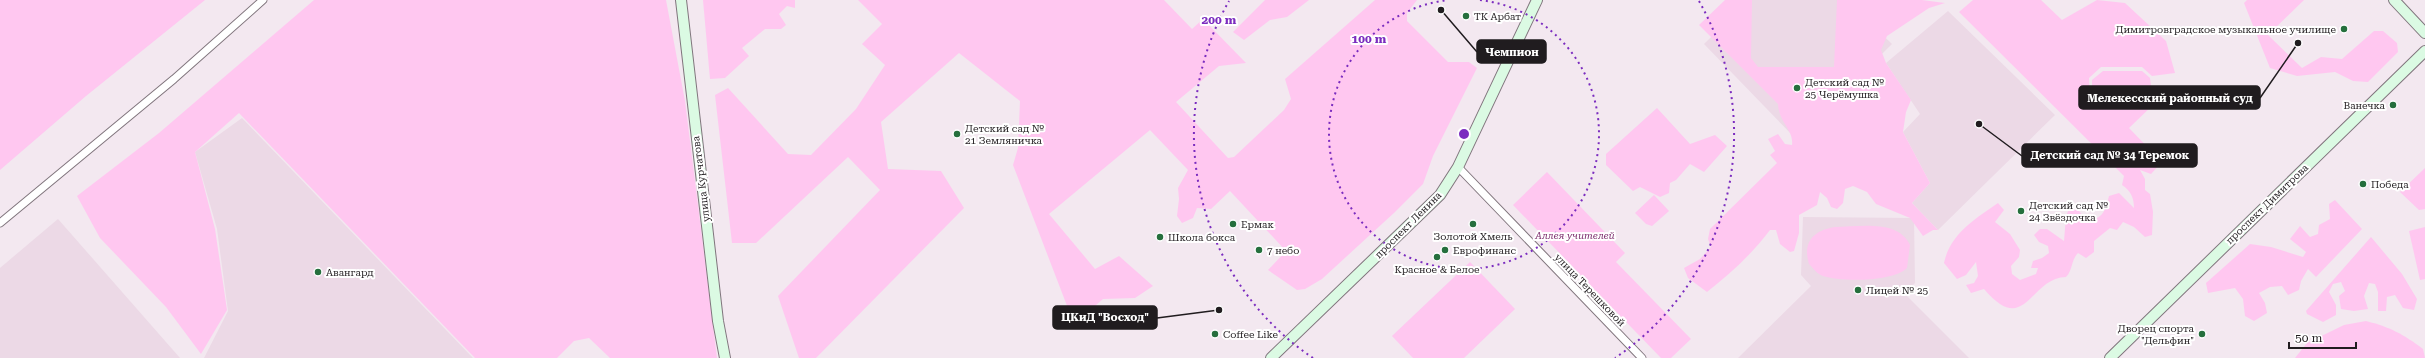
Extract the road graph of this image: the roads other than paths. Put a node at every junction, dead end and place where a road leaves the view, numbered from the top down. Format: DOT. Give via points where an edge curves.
graph roads {
  1 [pos="263,0"];
  2 [pos="681,0"];
  3 [pos="1537,0"];
  4 [pos="2394,0"];
  5 [pos="2425,33"];
  6 [pos="2425,51"];
  7 [pos="1458,167"];
  8 [pos="0,223"];
  9 [pos="725,358"];
  10 [pos="1271,358"];
  11 [pos="1642,358"];
  12 [pos="2110,358"];
  1 -- 8 [label="street" via="174,79"];
  2 -- 9 [label="main road, улица Курчатова" via="717,315"];
  3 -- 7 [label="main road, проспект Ленина"];
  4 -- 5 [label="main road"];
  6 -- 12 [label="main road, проспект Димитрова"];
  7 -- 10 [label="main road, проспект Ленина" via="1440,195"];
  7 -- 11 [label="street, улица Терешковой"];
}
